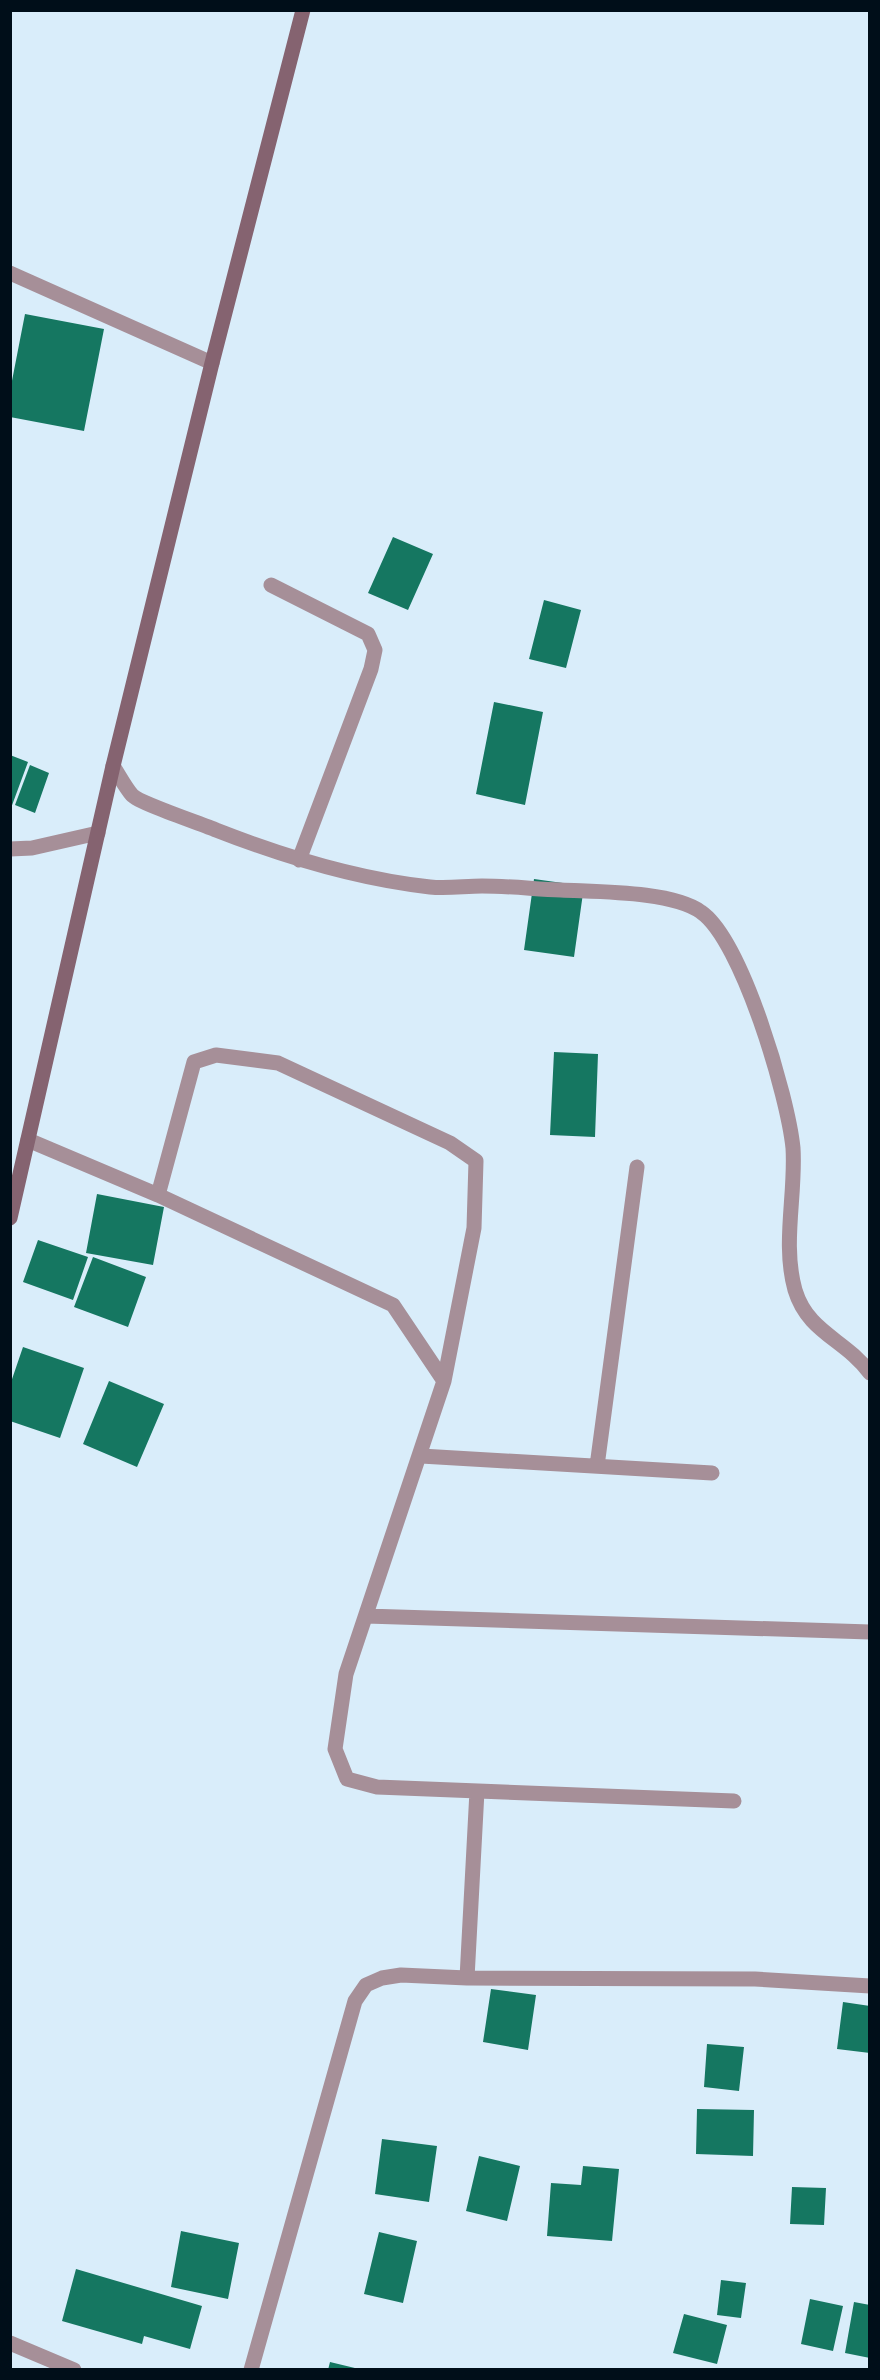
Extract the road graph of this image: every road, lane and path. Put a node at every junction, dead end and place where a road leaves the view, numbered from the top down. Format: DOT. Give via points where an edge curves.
graph roads {
  1 [pos="303,10"];
  2 [pos="10,273"];
  3 [pos="212,363"];
  4 [pos="271,585"];
  5 [pos="113,766"];
  6 [pos="98,833"];
  7 [pos="10,849"];
  8 [pos="299,860"];
  9 [pos="28,1140"];
  10 [pos="637,1167"];
  11 [pos="158,1195"];
  12 [pos="10,1218"];
  13 [pos="870,1372"];
  14 [pos="444,1381"];
  15 [pos="421,1456"];
  16 [pos="597,1466"];
  17 [pos="712,1473"];
  18 [pos="366,1616"];
  19 [pos="870,1632"];
  20 [pos="477,1791"];
  21 [pos="734,1801"];
  22 [pos="467,1978"];
  23 [pos="870,1986"];
  24 [pos="10,2343"];
  25 [pos="74,2370"];
  26 [pos="251,2370"];
  1 -- 3 [label="main road"];
  2 -- 3 [label="street"];
  3 -- 5 [label="main road"];
  4 -- 8 [label="street" via="368,634 375,650"];
  5 -- 6 [label="main road"];
  5 -- 8 [label="street" via="134,797"];
  6 -- 7 [label="street"];
  6 -- 9 [label="main road"];
  8 -- 13 [label="street" via="388,882 639,895 680,902 702,912 730,947 785,1099 793,1149 794,1288 813,1323 859,1358"];
  9 -- 11 [label="street"];
  9 -- 12 [label="main road"];
  10 -- 16 [label="street"];
  11 -- 14 [label="street" via="393,1305"];
  11 -- 14 [label="street" via="194,1062 216,1055 278,1062 450,1143 476,1161 475,1216"];
  14 -- 15 [label="street"];
  15 -- 16 [label="street"];
  15 -- 18 [label="street"];
  16 -- 17 [label="street"];
  18 -- 19 [label="street"];
  18 -- 20 [label="street" via="346,1674 335,1749 347,1779 377,1786"];
  20 -- 21 [label="street"];
  20 -- 22 [label="street"];
  22 -- 23 [label="street" via="755,1979"];
  22 -- 26 [label="street" via="382,1978 366,1985 355,2001"];
  24 -- 25 [label="street"];
}
